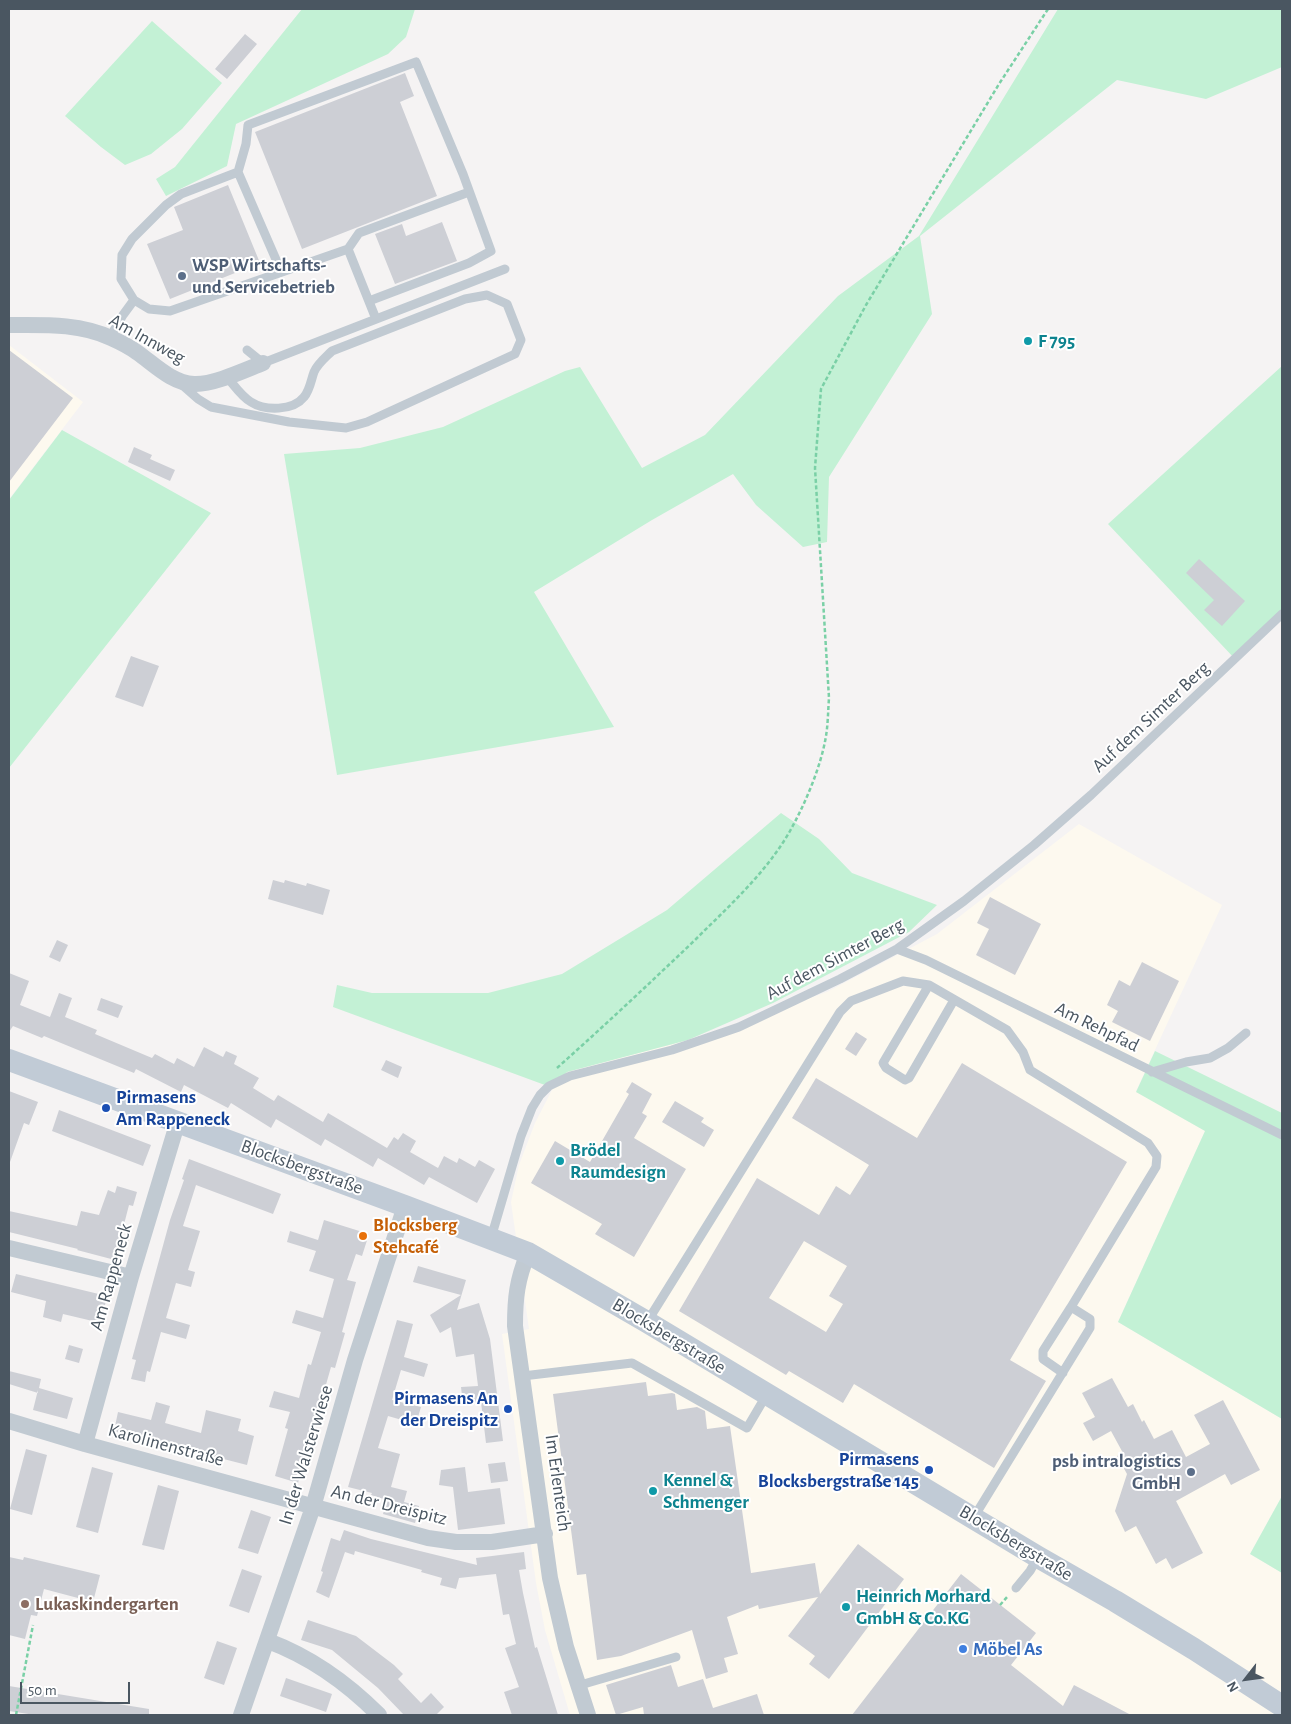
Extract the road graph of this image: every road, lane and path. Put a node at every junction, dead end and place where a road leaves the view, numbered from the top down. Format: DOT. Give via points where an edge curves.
graph roads {
  1 [pos="1048,9"];
  2 [pos="238,172"];
  3 [pos="469,192"];
  4 [pos="348,249"];
  5 [pos="505,269"];
  6 [pos="281,271"];
  7 [pos="134,300"];
  8 [pos="369,301"];
  9 [pos="376,319"];
  10 [pos="9,325"];
  11 [pos="110,337"];
  12 [pos="247,350"];
  13 [pos="263,363"];
  14 [pos="227,377"];
  15 [pos="177,380"];
  16 [pos="1282,614"];
  17 [pos="897,949"];
  18 [pos="929,986"];
  19 [pos="954,1000"];
  20 [pos="1246,1033"];
  21 [pos="9,1060"];
  22 [pos="556,1069"];
  23 [pos="1152,1072"];
  24 [pos="178,1121"];
  25 [pos="1282,1135"];
  26 [pos="405,1206"];
  27 [pos="491,1238"];
  28 [pos="9,1248"];
  29 [pos="528,1254"];
  30 [pos="131,1277"];
  31 [pos="1071,1306"];
  32 [pos="647,1322"];
  33 [pos="1063,1373"];
  34 [pos="523,1376"];
  35 [pos="767,1394"];
  36 [pos="9,1421"];
  37 [pos="85,1444"];
  38 [pos="313,1507"];
  39 [pos="974,1518"];
  40 [pos="545,1534"];
  41 [pos="1038,1557"];
  42 [pos="1016,1588"];
  43 [pos="33,1625"];
  44 [pos="268,1641"];
  45 [pos="676,1656"];
  46 [pos="577,1686"];
  47 [pos="1282,1706"];
  48 [pos="16,1715"];
  49 [pos="241,1715"];
  50 [pos="379,1715"];
  51 [pos="588,1715"];
  1 -- 22 [label="path" via="866,305 821,389 815,468 829,698 822,753 804,802 790,831 739,897"];
  2 -- 3 [label="lane" via="248,125 416,62"];
  2 -- 6 [label="lane"];
  2 -- 7 [label="lane" via="181,194 132,239 122,255 120,279"];
  3 -- 4 [label="lane" via="359,234"];
  3 -- 8 [label="lane" via="491,251 469,263"];
  4 -- 6 [label="lane"];
  4 -- 8 [label="lane"];
  5 -- 9 [label="lane"];
  6 -- 7 [label="lane" via="170,311 150,309"];
  7 -- 11 [label="lane"];
  8 -- 9 [label="lane"];
  9 -- 13 [label="lane"];
  10 -- 11 [label="street, Am Innweg" via="61,326"];
  11 -- 15 [label="street, Am Innweg"];
  12 -- 13 [label="lane"];
  13 -- 14 [label="street, Am Innweg"];
  14 -- 15 [label="street, Am Innweg" via="194,384"];
  14 -- 15 [label="lane" via="251,403 282,408 304,397 320,361 332,351 465,299 487,296 507,304 522,340 515,354 367,422 346,428 289,422 211,407"];
  16 -- 17 [label="lane, Auf dem Simter Berg" via="1034,846"];
  17 -- 23 [label="lane, Am Rehpfad" via="926,960"];
  17 -- 27 [label="lane, Auf dem Simter Berg" via="739,1027 672,1050 570,1076 549,1086 540,1095 526,1122"];
  18 -- 19 [label="lane"];
  18 -- 19 [label="lane" via="883,1063 905,1080"];
  18 -- 32 [label="lane" via="903,981 851,1001 840,1012"];
  19 -- 31 [label="lane" via="1007,1030 1023,1052 1030,1070 1148,1143 1157,1156 1156,1166"];
  20 -- 23 [label="lane" via="1210,1058"];
  21 -- 24 [label="main road, Blocksbergstraße"];
  23 -- 25 [label="lane, Am Rehpfad"];
  24 -- 26 [label="main road, Blocksbergstraße"];
  24 -- 30 [label="street, Am Rappeneck"];
  26 -- 27 [label="main road, Blocksbergstraße"];
  26 -- 38 [label="street, In der Walsterwiese" via="355,1360"];
  27 -- 29 [label="main road, Blocksbergstraße"];
  28 -- 30 [label="street"];
  29 -- 32 [label="main road, Blocksbergstraße"];
  29 -- 34 [label="street, Im Erlenteich" via="519,1274 515,1302 515,1326"];
  30 -- 37 [label="street, Am Rappeneck"];
  31 -- 33 [label="lane" via="1090,1319 1090,1328"];
  31 -- 33 [label="lane" via="1043,1351 1043,1359"];
  32 -- 35 [label="main road, Blocksbergstraße"];
  33 -- 39 [label="lane"];
  34 -- 35 [label="lane" via="632,1364 747,1428"];
  34 -- 40 [label="street, Im Erlenteich"];
  35 -- 39 [label="main road, Blocksbergstraße"];
  36 -- 37 [label="street, Karolinenstraße"];
  37 -- 38 [label="street, Karolinenstraße"];
  38 -- 40 [label="street, An der Dreispitz" via="428,1538 456,1542 492,1542"];
  38 -- 44 [label="street, In der Walsterwiese"];
  39 -- 41 [label="main road, Blocksbergstraße"];
  40 -- 46 [label="street, Im Erlenteich" via="550,1578"];
  41 -- 42 [label="lane"];
  41 -- 47 [label="main road, Blocksbergstraße" via="1194,1649"];
  43 -- 48 [label="path"];
  44 -- 49 [label="street, In der Walsterwiese"];
  44 -- 50 [label="street" via="307,1658 330,1673"];
  45 -- 46 [label="lane"];
  46 -- 51 [label="street, Im Erlenteich"];
}
